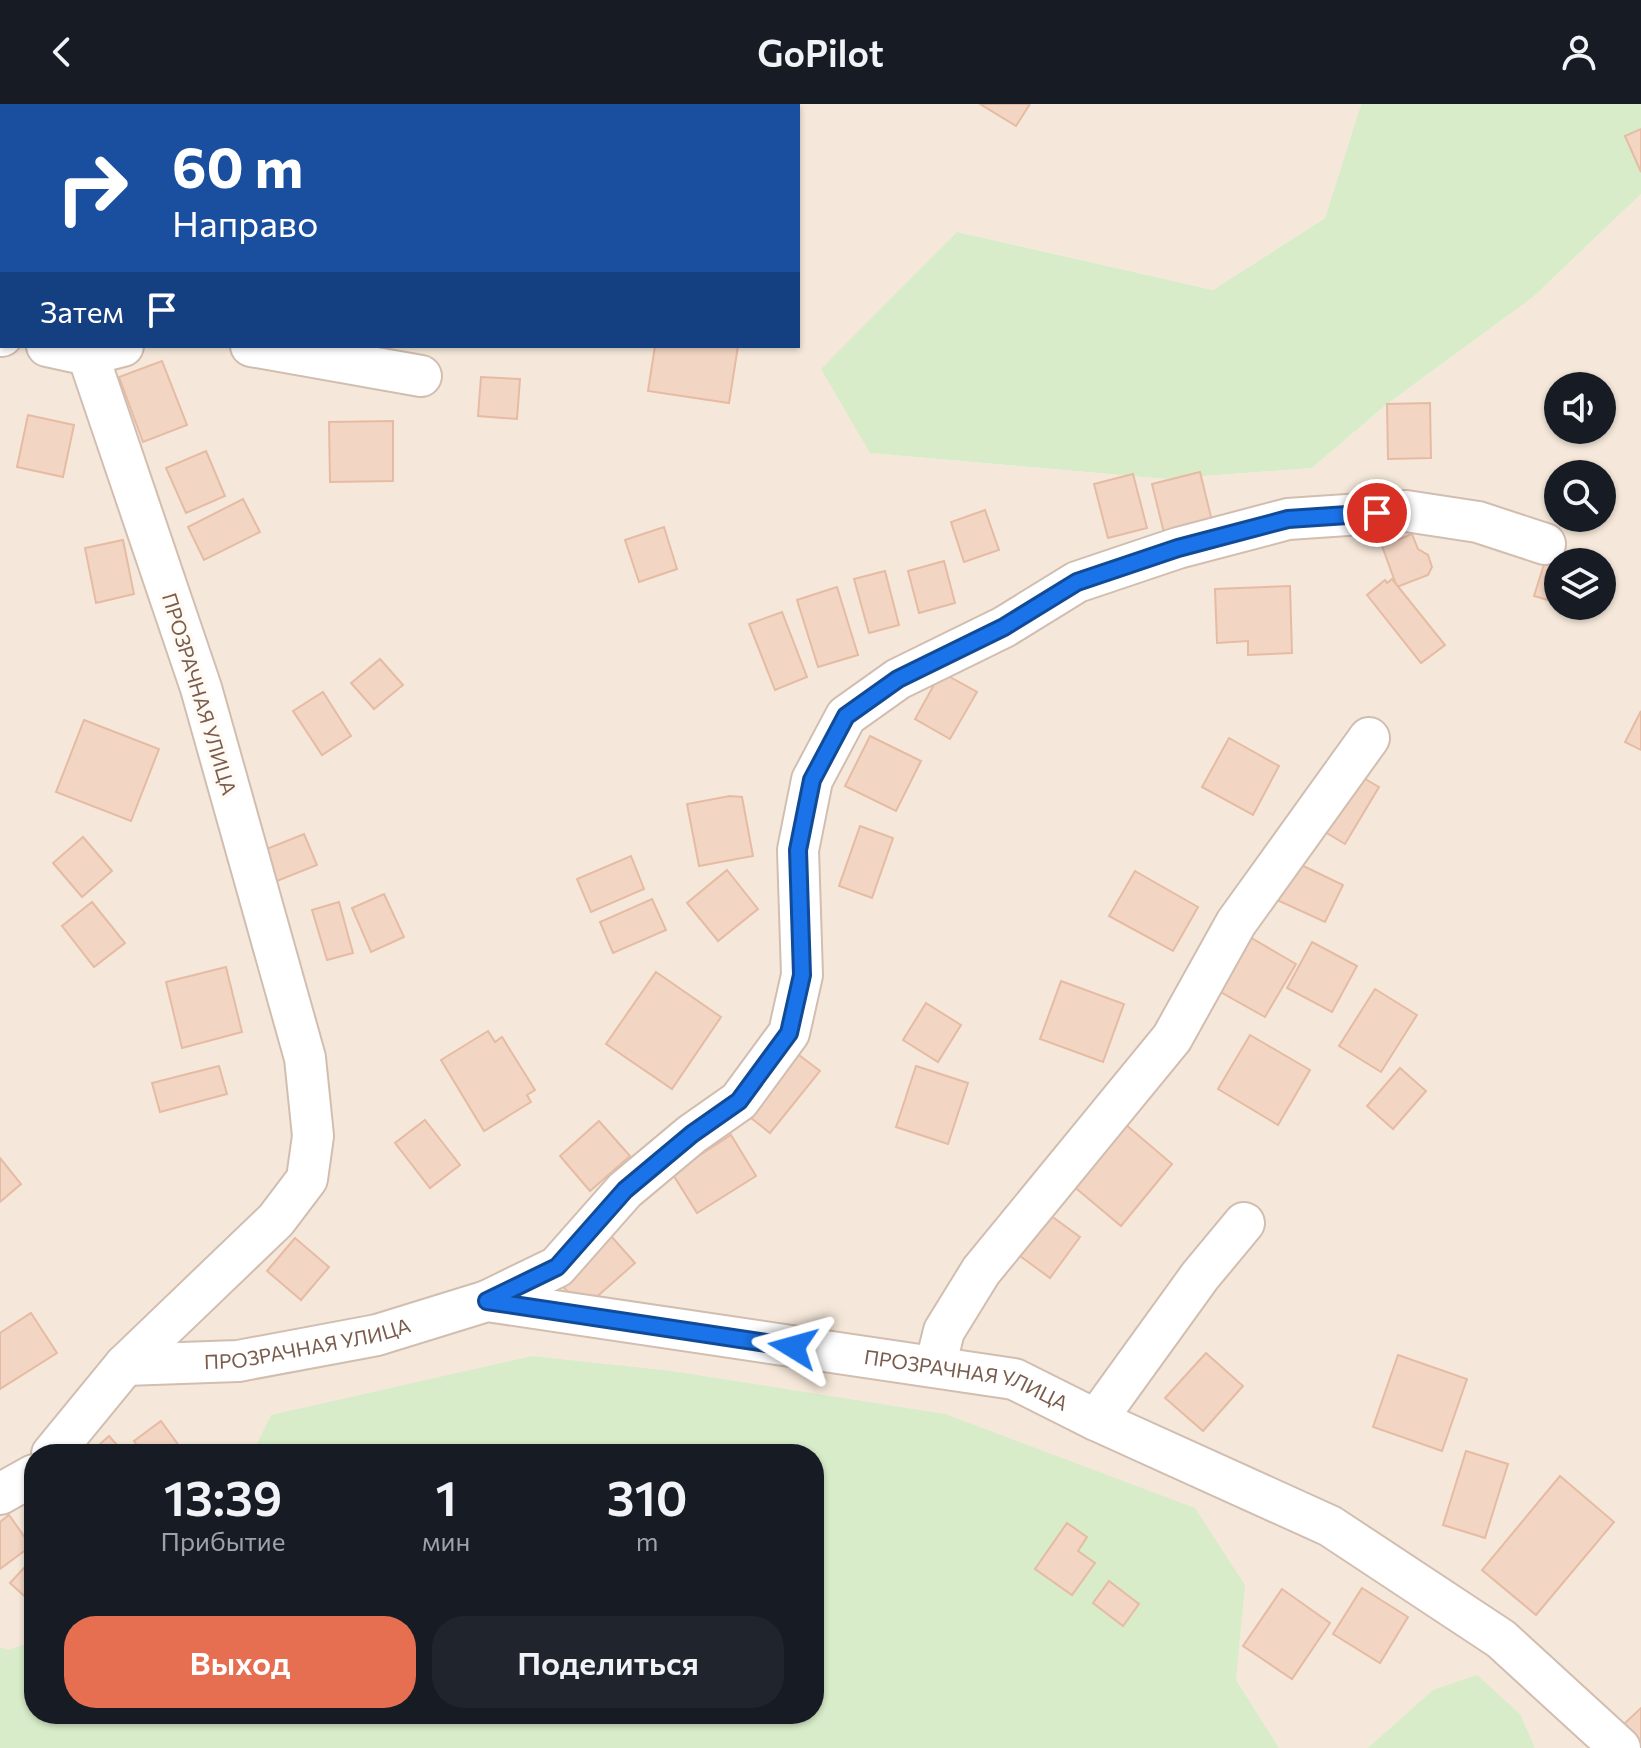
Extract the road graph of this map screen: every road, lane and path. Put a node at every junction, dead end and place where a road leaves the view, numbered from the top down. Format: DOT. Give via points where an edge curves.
graph roads {
  1 [pos="71,348"];
  2 [pos="262,348"];
  3 [pos="106,351"];
  4 [pos="421,376"];
  5 [pos="1545,544"];
  6 [pos="1369,738"];
  7 [pos="1244,1223"];
  8 [pos="487,1301"];
  9 [pos="125,1365"];
  10 [pos="935,1367"];
  11 [pos="1096,1420"];
  12 [pos="60,1444"];
  13 [pos="24,1481"];
  14 [pos="0,1494"];
  15 [pos="1620,1748"];
  1 -- 3 [label="street, ПРОЗРАЧНАЯ УЛИЦА"];
  2 -- 4 [label="street"];
  3 -- 9 [label="street, ПРОЗРАЧНАЯ УЛИЦА" via="305,1058 313,1136 307,1179 276,1220"];
  5 -- 8 [label="street" via="1478,522 1406,511 1288,519 1077,582 1004,627 898,679 846,716 812,780 798,850 802,975 789,1033 739,1101 625,1190 557,1267"];
  6 -- 10 [label="street" via="1236,923 1172,1038 981,1271 944,1331"];
  7 -- 11 [label="street"];
  8 -- 9 [label="street, ПРОЗРАЧНАЯ УЛИЦА" via="377,1335 238,1361"];
  8 -- 10 [label="street, ПРОЗРАЧНАЯ УЛИЦА"];
  9 -- 12 [label="street"];
  10 -- 11 [label="street, ПРОЗРАЧНАЯ УЛИЦА" via="1014,1379"];
  11 -- 15 [label="street, ПРОЗРАЧНАЯ УЛИЦА" via="1330,1526 1501,1639"];
  13 -- 14 [label="street"];
}
